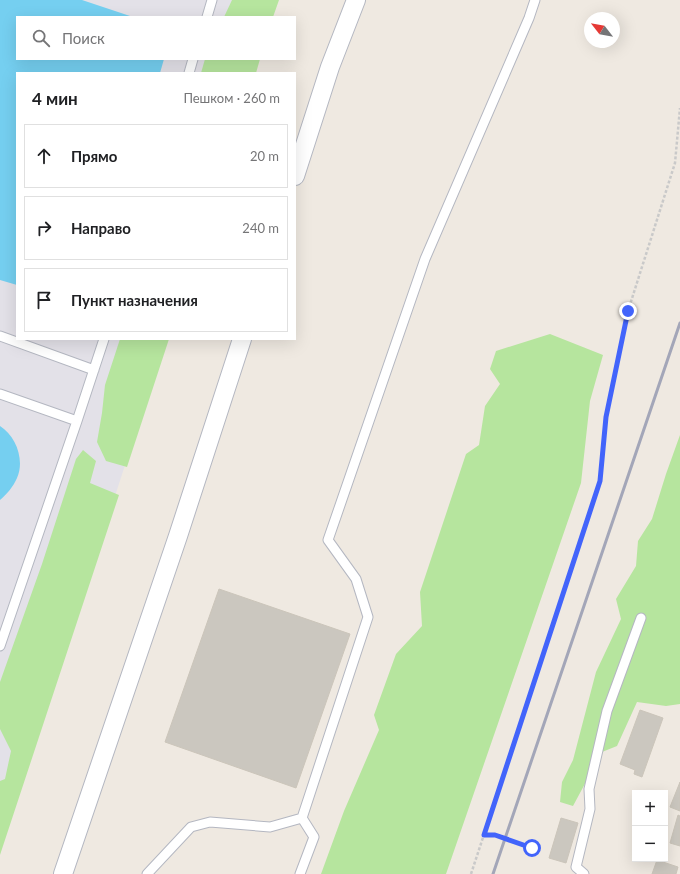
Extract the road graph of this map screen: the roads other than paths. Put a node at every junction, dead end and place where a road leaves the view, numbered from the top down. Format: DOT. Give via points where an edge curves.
graph roads {
  1 [pos="356,0"];
  2 [pos="535,0"];
  3 [pos="210,1"];
  4 [pos="207,16"];
  5 [pos="193,60"];
  6 [pos="189,72"];
  7 [pos="296,173"];
  8 [pos="0,336"];
  9 [pos="104,340"];
  10 [pos="242,340"];
  11 [pos="94,370"];
  12 [pos="0,394"];
  13 [pos="77,421"];
  14 [pos="641,618"];
  15 [pos="0,646"];
  16 [pos="302,818"];
  17 [pos="63,874"];
  18 [pos="147,874"];
  19 [pos="300,874"];
  20 [pos="584,874"];
  1 -- 7 [label="street" via="330,66"];
  2 -- 16 [label="lane" via="425,260 328,540 356,579 368,617"];
  3 -- 4 [label="lane"];
  5 -- 6 [label="lane"];
  8 -- 11 [label="lane"];
  9 -- 11 [label="lane"];
  10 -- 17 [label="street"];
  11 -- 13 [label="lane"];
  12 -- 13 [label="lane"];
  13 -- 15 [label="lane"];
  14 -- 20 [label="lane" via="607,711 589,789 590,809 576,867"];
  16 -- 18 [label="lane" via="270,827 210,822 190,827"];
  16 -- 19 [label="lane" via="314,837"];
}
